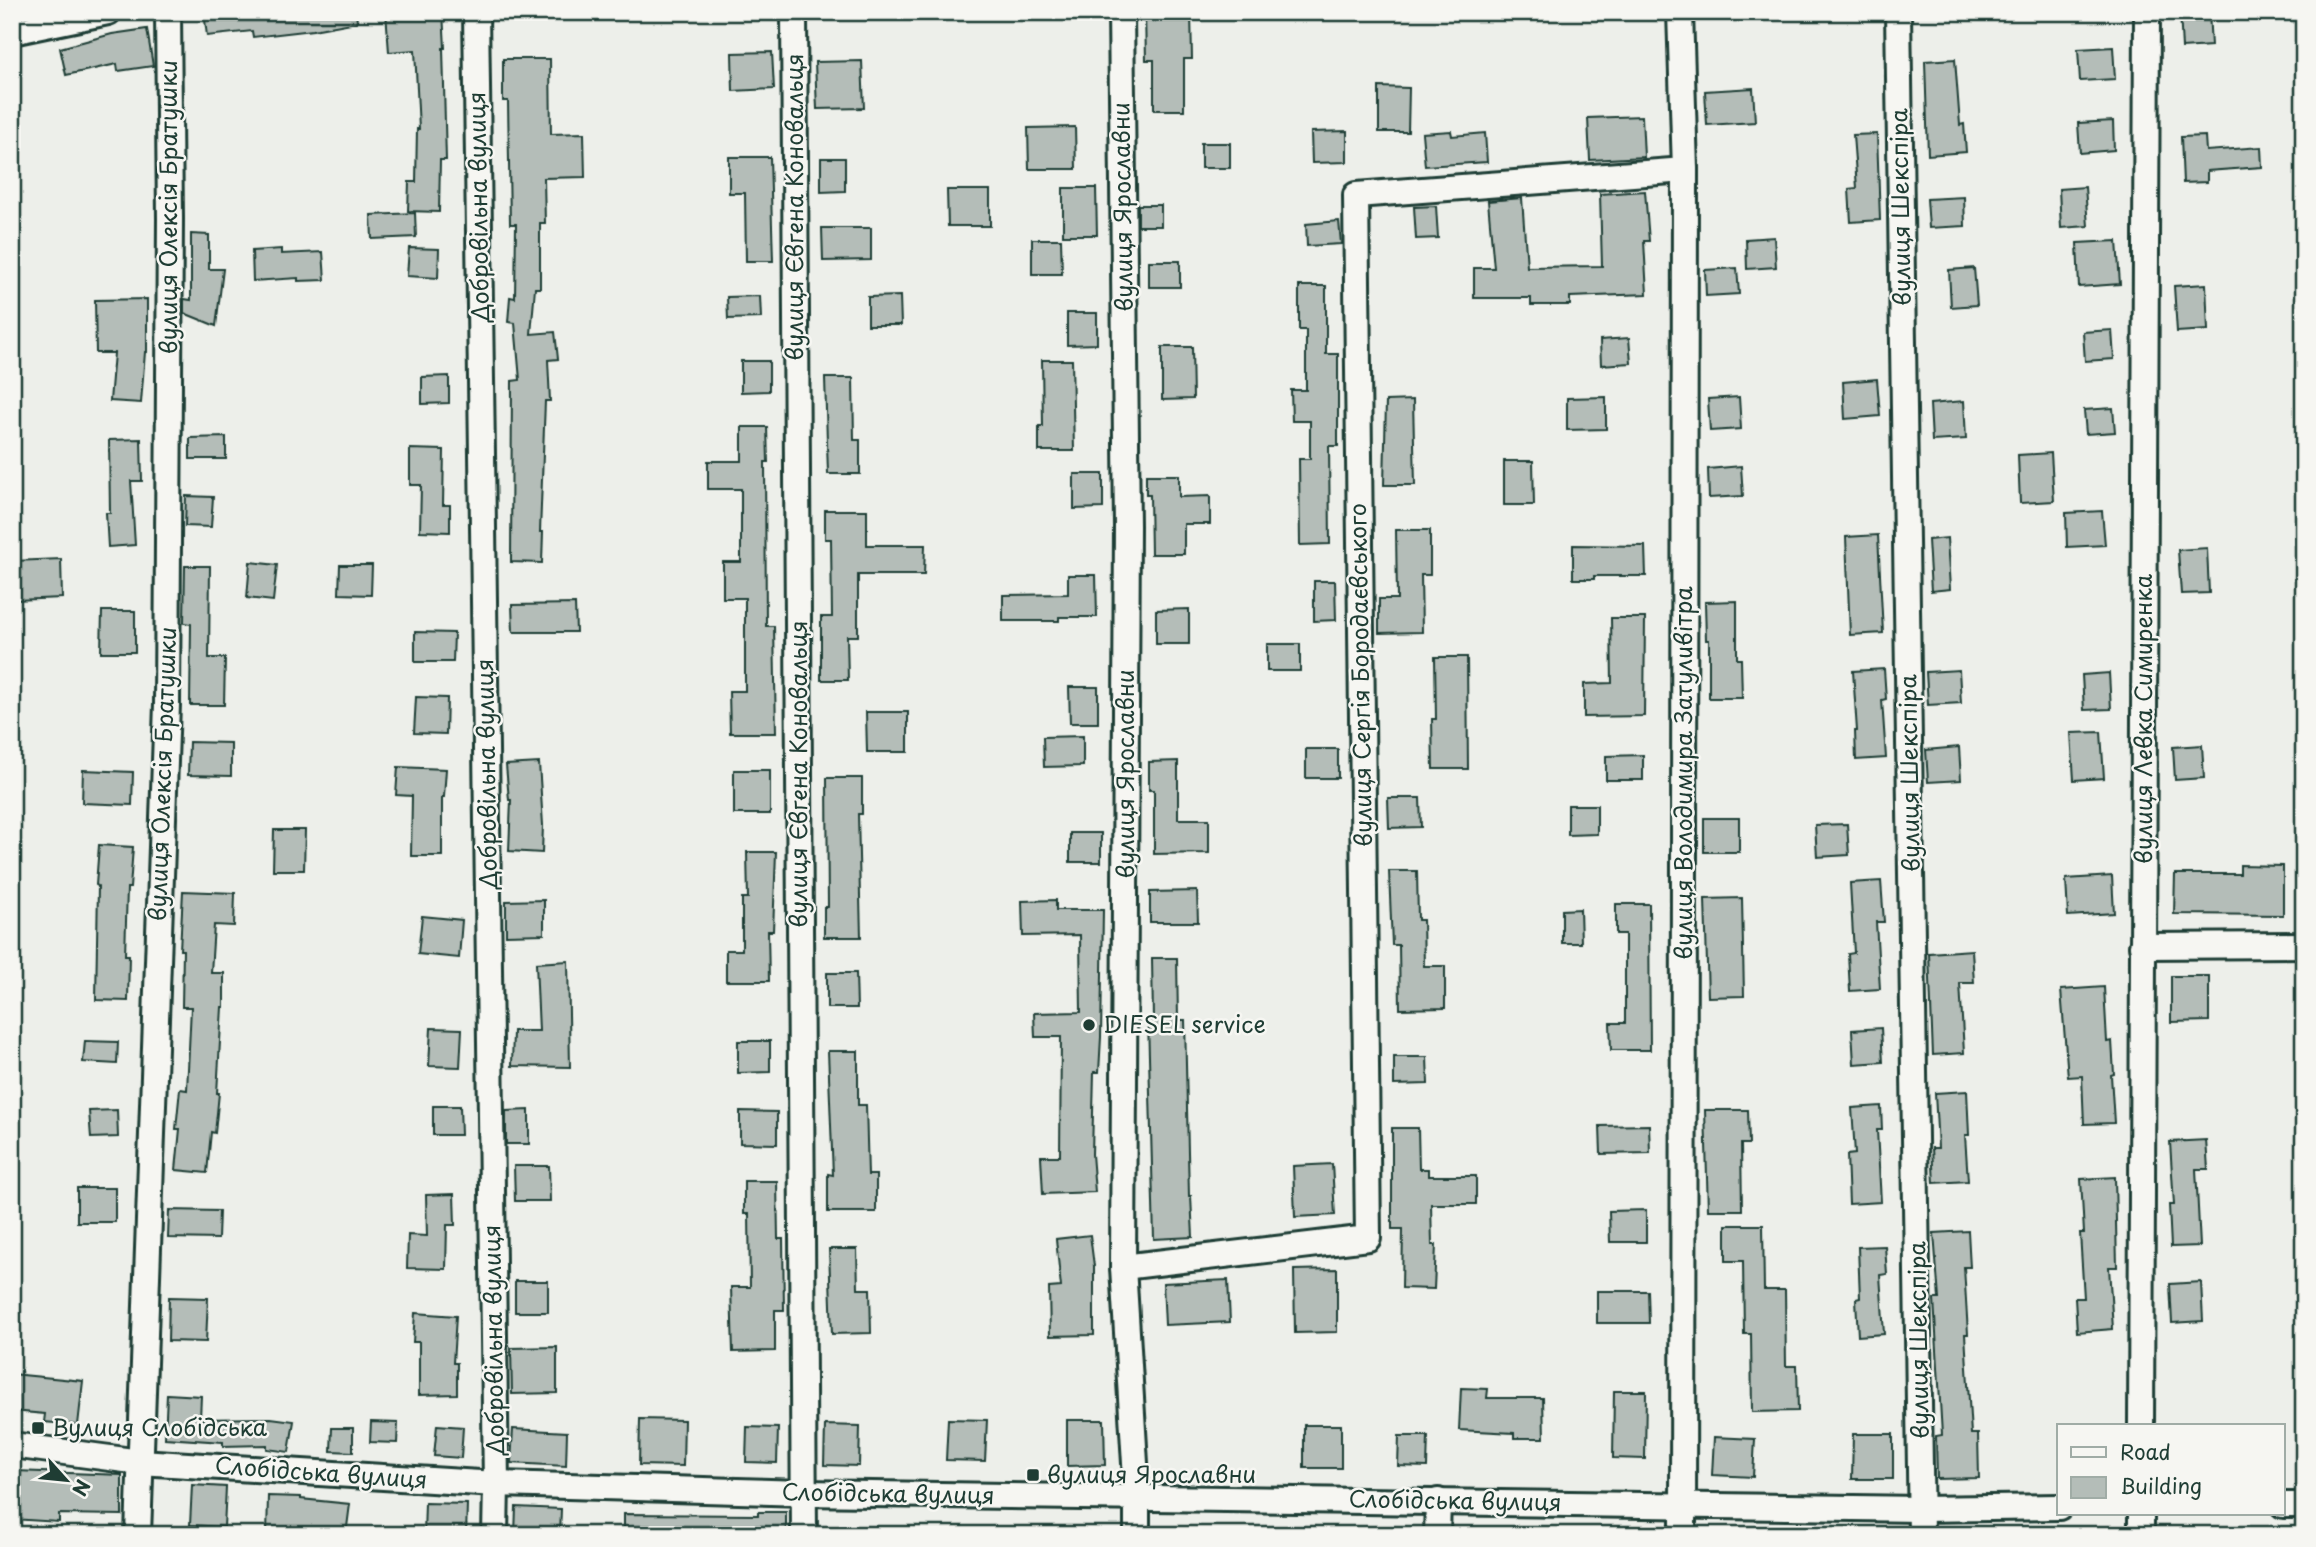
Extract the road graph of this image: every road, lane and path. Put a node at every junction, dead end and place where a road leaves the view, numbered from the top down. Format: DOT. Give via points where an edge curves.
graph roads {
  1 [pos="108,12"];
  2 [pos="169,12"];
  3 [pos="476,12"];
  4 [pos="794,12"];
  5 [pos="1121,12"];
  6 [pos="1680,12"];
  7 [pos="1898,12"];
  8 [pos="2147,12"];
  9 [pos="12,32"];
  10 [pos="1685,170"];
  11 [pos="2304,945"];
  12 [pos="2142,946"];
  13 [pos="1123,1266"];
  14 [pos="2141,1424"];
  15 [pos="12,1445"];
  16 [pos="140,1462"];
  17 [pos="496,1484"];
  18 [pos="803,1493"];
  19 [pos="1137,1496"];
  20 [pos="1438,1501"];
  21 [pos="1683,1504"];
  22 [pos="2284,1505"];
  23 [pos="2304,1505"];
  24 [pos="2057,1507"];
  25 [pos="1921,1509"];
  26 [pos="2141,1516"];
  27 [pos="138,1535"];
  28 [pos="495,1535"];
  29 [pos="804,1535"];
  30 [pos="1137,1535"];
  31 [pos="1437,1535"];
  32 [pos="1683,1535"];
  33 [pos="1921,1535"];
  34 [pos="2141,1535"];
  1 -- 9 [label="street"];
  2 -- 16 [label="street, вулиця Олексія Братушки" via="167,704"];
  3 -- 17 [label="street, Добровільна вулиця"];
  4 -- 18 [label="street, вулиця Євгена Коновальця"];
  5 -- 13 [label="street, вулиця Ярославни" via="1127,526"];
  6 -- 10 [label="street, вулиця Володимира Затуливітра"];
  7 -- 25 [label="street, вулиця Шекспіра"];
  8 -- 12 [label="street, вулиця Левка Симиренка"];
  10 -- 13 [label="street, вулиця Сергія Бородаєвського" via="1356,195 1368,1238"];
  10 -- 21 [label="street, вулиця Володимира Затуливітра"];
  11 -- 12 [label="street"];
  12 -- 14 [label="street, вулиця Левка Симиренка"];
  13 -- 19 [label="street, вулиця Ярославни"];
  15 -- 16 [label="street, Слобідська вулиця"];
  16 -- 17 [label="street, Слобідська вулиця"];
  16 -- 27 [label="street, вулиця Олексія Братушки"];
  17 -- 18 [label="street, Слобідська вулиця"];
  17 -- 28 [label="street, Добровільна вулиця"];
  18 -- 19 [label="street, Слобідська вулиця"];
  18 -- 29 [label="street, вулиця Євгена Коновальця"];
  19 -- 20 [label="street, Слобідська вулиця"];
  19 -- 30 [label="street, вулиця Ярославни"];
  20 -- 21 [label="street, Слобідська вулиця"];
  20 -- 31 [label="street"];
  21 -- 25 [label="street, Слобідська вулиця"];
  21 -- 32 [label="street, вулиця Володимира Затуливітра"];
  22 -- 23 [label="street"];
  24 -- 25 [label="street, Слобідська вулиця"];
  25 -- 33 [label="street, вулиця Шекспіра"];
  26 -- 34 [label="street"];
}
